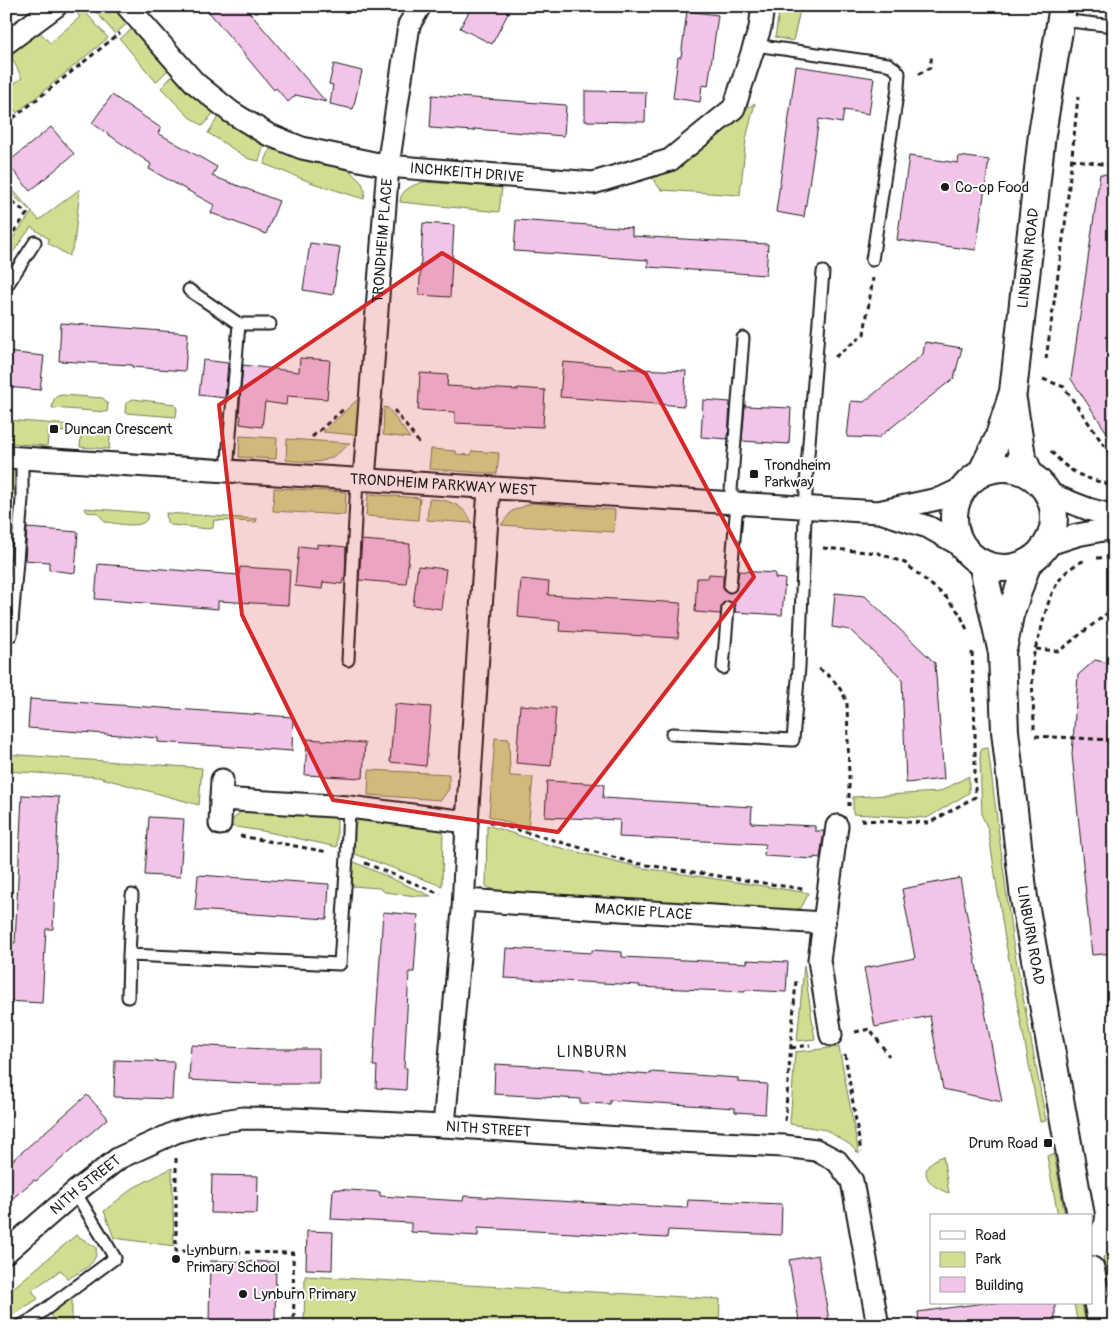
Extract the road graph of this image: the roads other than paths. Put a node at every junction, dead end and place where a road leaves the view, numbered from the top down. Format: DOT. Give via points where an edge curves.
graph roads {
  1 [pos="56,6"];
  2 [pos="420,6"];
  3 [pos="763,6"];
  4 [pos="133,13"];
  5 [pos="1062,13"];
  6 [pos="1114,26"];
  7 [pos="6,43"];
  8 [pos="754,45"];
  9 [pos="388,166"];
  10 [pos="35,242"];
  11 [pos="872,260"];
  12 [pos="823,272"];
  13 [pos="6,287"];
  14 [pos="189,290"];
  15 [pos="239,324"];
  16 [pos="270,324"];
  17 [pos="743,338"];
  18 [pos="1012,392"];
  19 [pos="14,457"];
  20 [pos="227,471"];
  21 [pos="360,480"];
  22 [pos="972,481"];
  23 [pos="1039,484"];
  24 [pos="489,488"];
  25 [pos="733,503"];
  26 [pos="806,508"];
  27 [pos="878,512"];
  28 [pos="1114,516"];
  29 [pos="1114,528"];
  30 [pos="962,546"];
  31 [pos="1037,553"];
  32 [pos="982,563"];
  33 [pos="730,586"];
  34 [pos="728,608"];
  35 [pos="11,636"];
  36 [pos="1002,653"];
  37 [pos="348,660"];
  38 [pos="723,668"];
  39 [pos="672,734"];
  40 [pos="349,807"];
  41 [pos="468,819"];
  42 [pos="843,822"];
  43 [pos="220,824"];
  44 [pos="132,895"];
  45 [pos="464,900"];
  46 [pos="824,923"];
  47 [pos="129,955"];
  48 [pos="128,997"];
  49 [pos="842,1039"];
  50 [pos="444,1126"];
  51 [pos="75,1192"];
  52 [pos="1081,1214"];
  53 [pos="6,1252"];
  54 [pos="1092,1275"];
  55 [pos="20,1326"];
  56 [pos="878,1326"];
  57 [pos="1102,1326"];
  1 -- 7 [label="street"];
  2 -- 9 [label="street, TRONDHEIM PLACE" via="409,26"];
  3 -- 8 [label="street, INCHKEITH DRIVE"];
  4 -- 9 [label="street, INCHKEITH DRIVE" via="194,83 231,112 267,134 302,148"];
  5 -- 6 [label="lane"];
  5 -- 18 [label="street, LINBURN ROAD" via="1042,134"];
  8 -- 9 [label="street, INCHKEITH DRIVE" via="734,108 670,160 594,183"];
  8 -- 11 [label="lane" via="888,64 899,73"];
  9 -- 21 [label="street, TRONDHEIM PLACE"];
  10 -- 13 [label="lane"];
  12 -- 26 [label="lane"];
  14 -- 15 [label="lane"];
  15 -- 16 [label="lane"];
  15 -- 20 [label="lane"];
  17 -- 25 [label="lane"];
  18 -- 22 [label="street, LINBURN ROAD" via="998,439"];
  18 -- 23 [label="street, LINBURN ROAD" via="1022,456"];
  19 -- 20 [label="street, TRONDHEIM PARKWAY WEST"];
  19 -- 35 [label="lane" via="22,499"];
  20 -- 21 [label="street, TRONDHEIM PARKWAY WEST"];
  21 -- 24 [label="street, TRONDHEIM PARKWAY WEST"];
  21 -- 37 [label="lane"];
  22 -- 23 [label="street" via="997,468 1014,469"];
  22 -- 27 [label="street, TRONDHEIM PARKWAY WEST" via="942,498"];
  22 -- 30 [label="street, LINBURN ROAD" via="956,502 956,532"];
  23 -- 28 [label="street" via="1088,509"];
  23 -- 31 [label="street, LINBURN ROAD" via="1052,505 1054,518 1053,530"];
  24 -- 25 [label="street, TRONDHEIM PARKWAY WEST"];
  24 -- 41 [label="street"];
  25 -- 26 [label="street, TRONDHEIM PARKWAY WEST"];
  25 -- 33 [label="lane"];
  26 -- 27 [label="street, TRONDHEIM PARKWAY WEST"];
  26 -- 39 [label="lane" via="793,740"];
  27 -- 30 [label="street, TRONDHEIM PARKWAY WEST" via="928,527"];
  29 -- 31 [label="street" via="1077,535"];
  30 -- 32 [label="street"];
  31 -- 32 [label="street" via="1013,567 997,568"];
  31 -- 36 [label="street, LINBURN ROAD" via="1010,615"];
  32 -- 36 [label="street, LINBURN ROAD"];
  34 -- 38 [label="lane"];
  36 -- 52 [label="street, LINBURN ROAD" via="1005,731 1024,898"];
  40 -- 41 [label="street"];
  40 -- 43 [label="street" via="221,789"];
  40 -- 47 [label="lane" via="340,964"];
  41 -- 45 [label="street"];
  42 -- 46 [label="street"];
  44 -- 47 [label="lane"];
  45 -- 46 [label="street, MACKIE PLACE"];
  45 -- 50 [label="street"];
  46 -- 49 [label="street" via="819,960"];
  47 -- 48 [label="lane"];
  50 -- 51 [label="street, NITH STREET" via="243,1118 204,1124 176,1132 119,1158"];
  50 -- 56 [label="street, NITH STREET" via="816,1150 837,1161 852,1181"];
  51 -- 53 [label="street, NITH STREET"];
  51 -- 55 [label="lane" via="115,1258"];
  54 -- 57 [label="street"];
}
